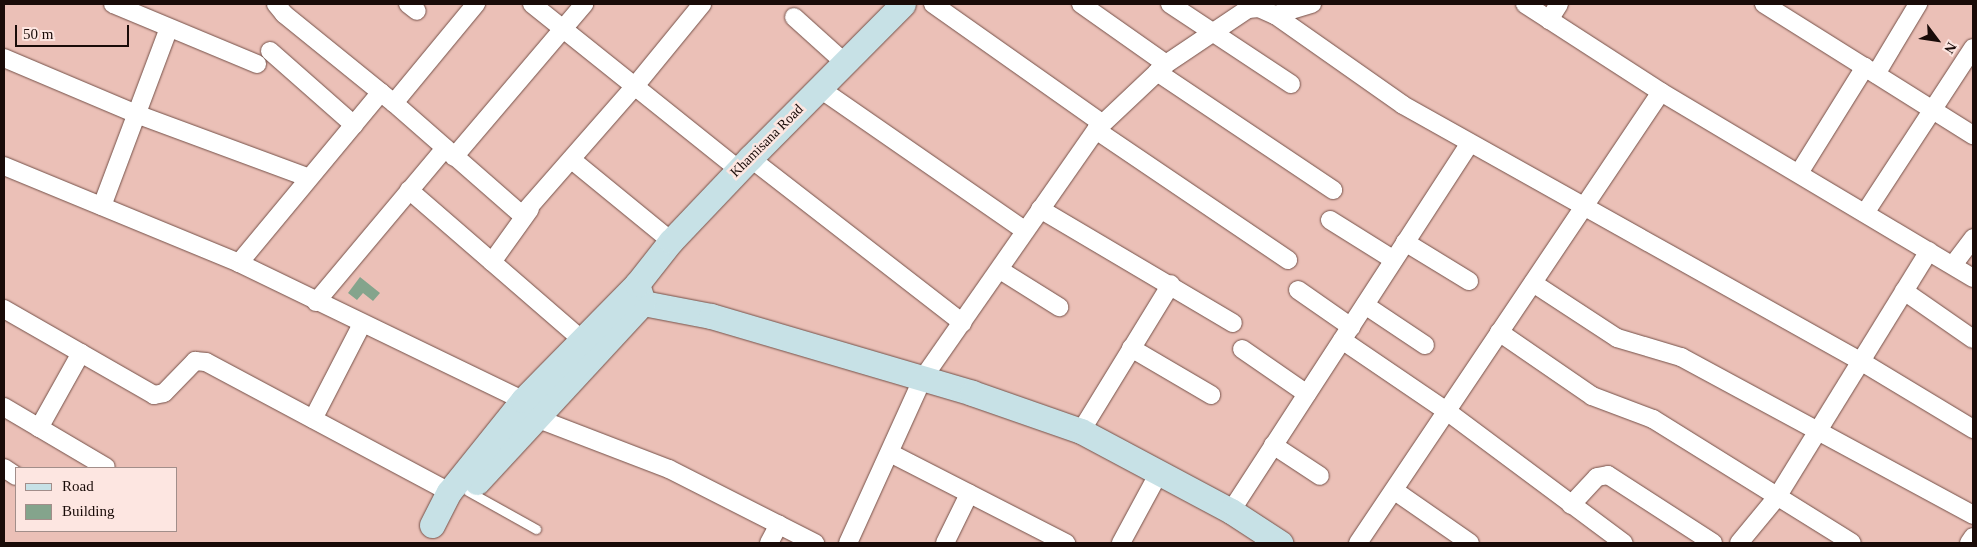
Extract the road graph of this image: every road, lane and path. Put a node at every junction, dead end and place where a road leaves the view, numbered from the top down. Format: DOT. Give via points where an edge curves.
graph roads {
  1 [pos="113,4"];
  2 [pos="276,4"];
  3 [pos="476,4"];
  4 [pos="532,4"];
  5 [pos="584,4"];
  6 [pos="702,4"];
  7 [pos="903,4"];
  8 [pos="933,4"];
  9 [pos="1081,4"];
  10 [pos="1170,4"];
  11 [pos="1312,4"];
  12 [pos="1525,4"];
  13 [pos="1559,4"];
  14 [pos="1764,4"];
  15 [pos="1918,4"];
  16 [pos="1256,6"];
  17 [pos="1275,15"];
  18 [pos="794,17"];
  19 [pos="1549,20"];
  20 [pos="169,28"];
  21 [pos="564,29"];
  22 [pos="1210,33"];
  23 [pos="1973,48"];
  24 [pos="270,51"];
  25 [pos="4,58"];
  26 [pos="845,63"];
  27 [pos="257,64"];
  28 [pos="1161,68"];
  29 [pos="1871,70"];
  30 [pos="1291,84"];
  31 [pos="635,86"];
  32 [pos="819,88"];
  33 [pos="1661,92"];
  34 [pos="387,98"];
  35 [pos="1934,108"];
  36 [pos="139,115"];
  37 [pos="354,125"];
  38 [pos="1099,127"];
  39 [pos="1973,135"];
  40 [pos="1469,144"];
  41 [pos="450,153"];
  42 [pos="572,160"];
  43 [pos="744,163"];
  44 [pos="4,166"];
  45 [pos="1799,173"];
  46 [pos="309,178"];
  47 [pos="409,190"];
  48 [pos="1333,190"];
  49 [pos="1584,205"];
  50 [pos="102,206"];
  51 [pos="530,209"];
  52 [pos="1040,209"];
  53 [pos="1865,213"];
  54 [pos="1330,220"];
  55 [pos="1024,230"];
  56 [pos="1973,238"];
  57 [pos="671,241"];
  58 [pos="1405,242"];
  59 [pos="1929,251"];
  60 [pos="1288,260"];
  61 [pos="1394,260"];
  62 [pos="239,262"];
  63 [pos="492,262"];
  64 [pos="1953,265"];
  65 [pos="1000,270"];
  66 [pos="1973,278"];
  67 [pos="1469,282"];
  68 [pos="1533,283"];
  69 [pos="1171,284"];
  70 [pos="1298,290"];
  71 [pos="1904,291"];
  72 [pos="640,294"];
  73 [pos="316,302"];
  74 [pos="1365,305"];
  75 [pos="1059,308"];
  76 [pos="4,309"];
  77 [pos="963,323"];
  78 [pos="362,324"];
  79 [pos="1233,324"];
  80 [pos="1499,332"];
  81 [pos="1346,333"];
  82 [pos="580,339"];
  83 [pos="1973,339"];
  84 [pos="1425,345"];
  85 [pos="1131,348"];
  86 [pos="1242,349"];
  87 [pos="81,353"];
  88 [pos="1862,362"];
  89 [pos="924,378"];
  90 [pos="1307,394"];
  91 [pos="1211,395"];
  92 [pos="4,407"];
  93 [pos="530,409"];
  94 [pos="1448,412"];
  95 [pos="313,419"];
  96 [pos="39,428"];
  97 [pos="1973,429"];
  98 [pos="1818,430"];
  99 [pos="1081,431"];
  100 [pos="1273,445"];
  101 [pos="890,453"];
  102 [pos="106,467"];
  103 [pos="4,468"];
  104 [pos="1160,471"];
  105 [pos="15,475"];
  106 [pos="1320,476"];
  107 [pos="1395,491"];
  108 [pos="459,492"];
  109 [pos="969,494"];
  110 [pos="1777,497"];
  111 [pos="1571,505"];
  112 [pos="1231,511"];
  113 [pos="1973,515"];
  114 [pos="778,524"];
  115 [pos="536,529"];
  116 [pos="426,534"];
  117 [pos="1601,537"];
  118 [pos="1973,537"];
  119 [pos="769,543"];
  120 [pos="814,543"];
  121 [pos="848,543"];
  122 [pos="945,543"];
  123 [pos="1066,543"];
  124 [pos="1121,543"];
  125 [pos="1280,543"];
  126 [pos="1358,543"];
  127 [pos="1470,543"];
  128 [pos="1624,543"];
  129 [pos="1713,543"];
  130 [pos="1739,543"];
  131 [pos="1852,543"];
  132 [pos="1969,543"];
  1 -- 20 [label="street"];
  2 -- 34 [label="street"];
  3 -- 34 [label="street"];
  4 -- 21 [label="street"];
  5 -- 21 [label="street"];
  6 -- 31 [label="street"];
  7 -- 26 [label="street, Khamisana Road"];
  8 -- 38 [label="street"];
  9 -- 28 [label="street"];
  10 -- 22 [label="street"];
  11 -- 17 [label="street"];
  12 -- 19 [label="street"];
  13 -- 19 [label="street"];
  14 -- 29 [label="street"];
  15 -- 29 [label="street"];
  16 -- 17 [label="street"];
  16 -- 22 [label="street"];
  17 -- 40 [label="street" via="1385,93"];
  18 -- 26 [label="street"];
  19 -- 33 [label="street"];
  20 -- 27 [label="street"];
  20 -- 36 [label="street"];
  21 -- 31 [label="street"];
  21 -- 41 [label="street"];
  22 -- 28 [label="street"];
  22 -- 30 [label="street"];
  23 -- 35 [label="street"];
  24 -- 37 [label="street"];
  25 -- 36 [label="street"];
  26 -- 32 [label="street, Khamisana Road"];
  28 -- 38 [label="street"];
  28 -- 48 [label="street"];
  29 -- 35 [label="street"];
  29 -- 45 [label="street"];
  31 -- 42 [label="street"];
  31 -- 43 [label="street"];
  32 -- 43 [label="street, Khamisana Road"];
  32 -- 55 [label="street"];
  33 -- 45 [label="street"];
  33 -- 49 [label="street"];
  34 -- 37 [label="street"];
  34 -- 41 [label="street"];
  35 -- 39 [label="street"];
  35 -- 53 [label="street"];
  36 -- 46 [label="street"];
  36 -- 50 [label="street"];
  37 -- 46 [label="street"];
  38 -- 52 [label="street"];
  38 -- 60 [label="street"];
  40 -- 49 [label="street"];
  40 -- 58 [label="street"];
  41 -- 47 [label="street"];
  41 -- 51 [label="street" via="518,213 525,214"];
  42 -- 51 [label="street"];
  42 -- 57 [label="street"];
  43 -- 57 [label="street, Khamisana Road"];
  43 -- 77 [label="street"];
  44 -- 50 [label="street"];
  45 -- 53 [label="street"];
  46 -- 62 [label="street"];
  47 -- 63 [label="street"];
  47 -- 73 [label="street"];
  49 -- 68 [label="street"];
  49 -- 88 [label="street"];
  50 -- 62 [label="street"];
  51 -- 63 [label="street"];
  52 -- 55 [label="street"];
  52 -- 69 [label="street"];
  53 -- 59 [label="street"];
  54 -- 61 [label="street"];
  55 -- 65 [label="street"];
  56 -- 64 [label="street"];
  57 -- 72 [label="street, Khamisana Road"];
  58 -- 61 [label="street"];
  58 -- 67 [label="street"];
  59 -- 64 [label="street"];
  59 -- 71 [label="street"];
  61 -- 74 [label="street"];
  62 -- 73 [label="street"];
  63 -- 82 [label="street"];
  64 -- 66 [label="street"];
  65 -- 75 [label="street"];
  65 -- 77 [label="street"];
  68 -- 80 [label="street"];
  68 -- 98 [label="street" via="1617,338 1681,357"];
  69 -- 79 [label="street"];
  69 -- 85 [label="street"];
  70 -- 81 [label="street"];
  71 -- 83 [label="street"];
  71 -- 88 [label="street"];
  72 -- 82 [label="street"];
  72 -- 89 [label="street"];
  72 -- 93 [label="street"];
  73 -- 78 [label="street"];
  74 -- 81 [label="street"];
  74 -- 84 [label="street"];
  76 -- 87 [label="street"];
  77 -- 89 [label="street"];
  78 -- 93 [label="street"];
  78 -- 95 [label="street"];
  80 -- 94 [label="street"];
  80 -- 110 [label="street" via="1592,396 1653,419"];
  81 -- 90 [label="street"];
  81 -- 94 [label="street"];
  82 -- 93 [label="street"];
  85 -- 91 [label="street"];
  85 -- 99 [label="street"];
  86 -- 90 [label="street"];
  87 -- 95 [label="street" via="159,396 195,361 206,362"];
  87 -- 96 [label="street"];
  88 -- 97 [label="street"];
  88 -- 98 [label="street"];
  89 -- 99 [label="street"];
  89 -- 101 [label="street"];
  90 -- 100 [label="street"];
  92 -- 96 [label="street"];
  93 -- 108 [label="street"];
  93 -- 114 [label="street" via="669,469"];
  94 -- 107 [label="street"];
  94 -- 111 [label="street"];
  95 -- 108 [label="street"];
  96 -- 102 [label="street"];
  98 -- 110 [label="street"];
  98 -- 113 [label="street"];
  99 -- 104 [label="street"];
  100 -- 106 [label="street"];
  100 -- 112 [label="street"];
  101 -- 109 [label="street"];
  101 -- 121 [label="street"];
  103 -- 105 [label="street"];
  104 -- 112 [label="street"];
  104 -- 124 [label="street"];
  107 -- 126 [label="street"];
  107 -- 127 [label="street"];
  108 -- 115 [label="lane"];
  108 -- 116 [label="street"];
  109 -- 122 [label="street"];
  109 -- 123 [label="street"];
  110 -- 130 [label="street"];
  110 -- 131 [label="street"];
  111 -- 117 [label="street"];
  111 -- 129 [label="street" via="1597,477 1608,475"];
  112 -- 125 [label="street"];
  114 -- 119 [label="street"];
  114 -- 120 [label="street"];
  117 -- 128 [label="street"];
  118 -- 132 [label="street"];
}
